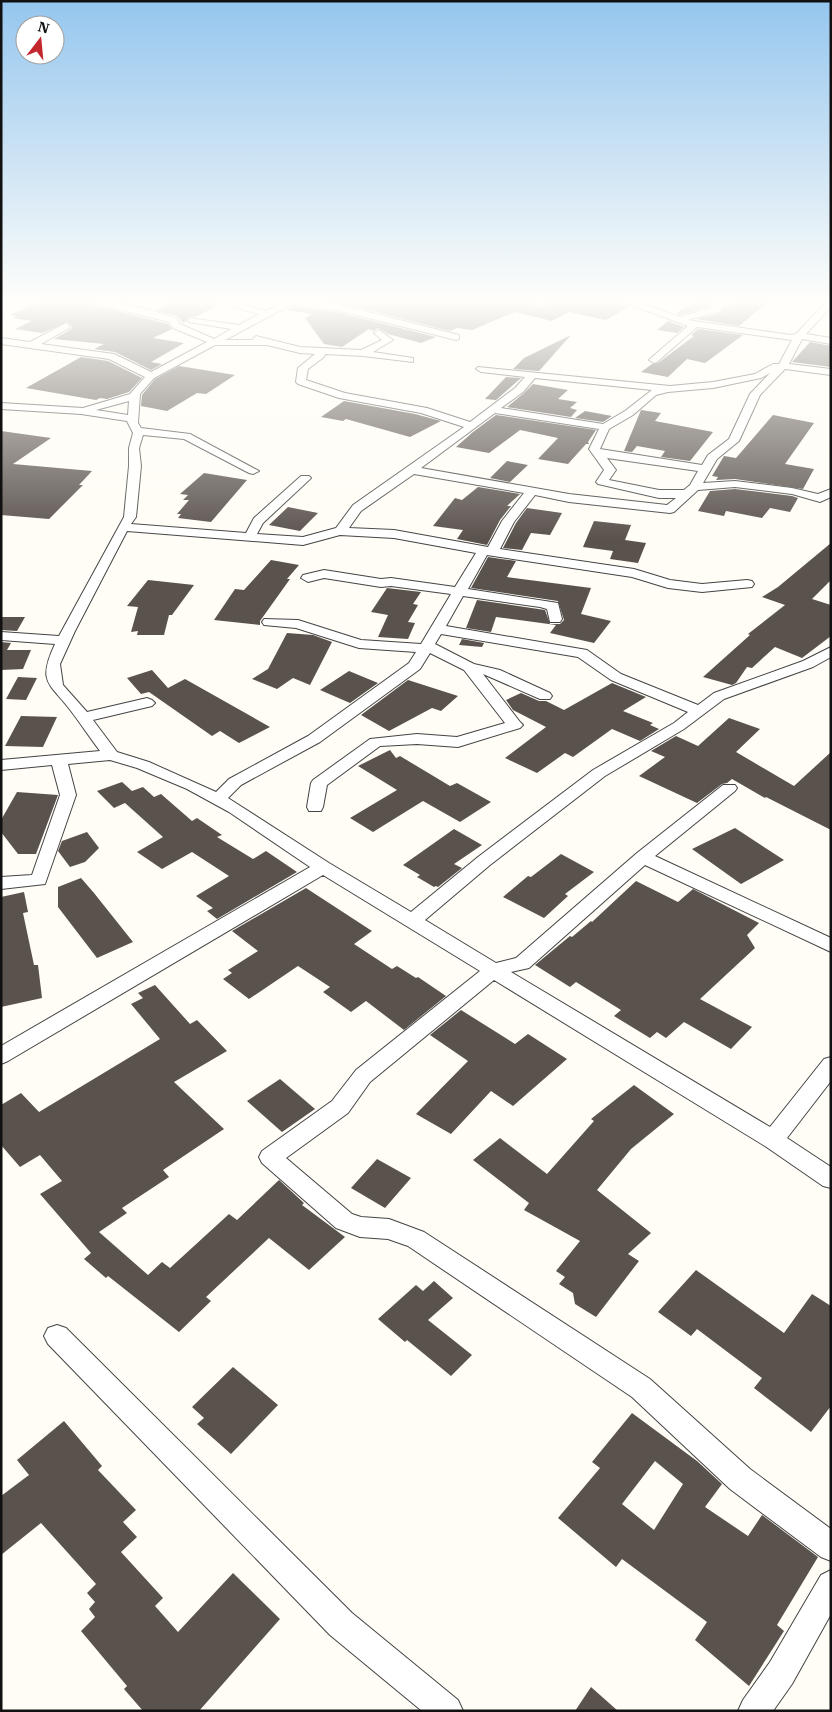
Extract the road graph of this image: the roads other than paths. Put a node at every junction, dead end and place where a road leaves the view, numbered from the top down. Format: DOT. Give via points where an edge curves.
graph roads {
  1 [pos="148,380"];
  2 [pos="301,380"];
  3 [pos="528,380"];
  4 [pos="586,380"];
  5 [pos="739,380"];
  6 [pos="769,380"];
  7 [pos="670,389"];
  8 [pos="135,396"];
  9 [pos="492,410"];
  10 [pos="4,411"];
  11 [pos="81,411"];
  12 [pos="472,426"];
  13 [pos="605,427"];
  14 [pos="135,428"];
  15 [pos="598,452"];
  16 [pos="705,469"];
  17 [pos="412,470"];
  18 [pos="253,471"];
  19 [pos="305,478"];
  20 [pos="691,490"];
  21 [pos="532,491"];
  22 [pos="831,492"];
  23 [pos="123,526"];
  24 [pos="340,531"];
  25 [pos="250,536"];
  26 [pos="488,551"];
  27 [pos="308,578"];
  28 [pos="747,584"];
  29 [pos="460,590"];
  30 [pos="555,619"];
  31 [pos="269,622"];
  32 [pos="437,629"];
  33 [pos="1,636"];
  34 [pos="64,641"];
  35 [pos="424,651"];
  36 [pos="831,651"];
  37 [pos="469,667"];
  38 [pos="545,696"];
  39 [pos="147,703"];
  40 [pos="700,710"];
  41 [pos="83,718"];
  42 [pos="111,755"];
  43 [pos="59,761"];
  44 [pos="1,765"];
  45 [pos="729,788"];
  46 [pos="218,799"];
  47 [pos="315,807"];
  48 [pos="643,856"];
  49 [pos="323,866"];
  50 [pos="1,883"];
  51 [pos="413,920"];
  52 [pos="831,946"];
  53 [pos="494,970"];
  54 [pos="1,1056"];
  55 [pos="831,1065"];
  56 [pos="773,1140"];
  57 [pos="831,1179"];
  58 [pos="57,1336"];
  59 [pos="831,1547"];
  60 [pos="831,1585"];
  61 [pos="447,1711"];
  62 [pos="754,1711"];
  1 -- 8 [label="street"];
  2 -- 12 [label="street" via="343,396 423,410"];
  3 -- 9 [label="street" via="520,390"];
  4 -- 7 [label="street"];
  5 -- 7 [label="street"];
  6 -- 16 [label="street" via="755,394 734,442 712,457"];
  7 -- 13 [label="street" via="652,393 629,413"];
  8 -- 11 [label="street"];
  8 -- 14 [label="street"];
  9 -- 12 [label="street"];
  9 -- 13 [label="street"];
  10 -- 11 [label="street"];
  11 -- 14 [label="street" via="131,418"];
  12 -- 17 [label="street"];
  13 -- 15 [label="street" via="594,449"];
  14 -- 18 [label="street" via="186,436"];
  14 -- 23 [label="street" via="138,434 134,448 130,517"];
  15 -- 16 [label="street"];
  15 -- 20 [label="street" via="610,470 602,482 659,494"];
  16 -- 20 [label="street"];
  17 -- 21 [label="street"];
  17 -- 24 [label="street" via="357,508"];
  19 -- 25 [label="street" via="258,521"];
  20 -- 21 [label="street" via="670,509"];
  20 -- 22 [label="street" via="735,484 820,498"];
  21 -- 26 [label="street"];
  23 -- 25 [label="street"];
  23 -- 34 [label="street"];
  24 -- 25 [label="street" via="303,541"];
  24 -- 26 [label="street" via="394,534"];
  26 -- 28 [label="street" via="634,573 668,584 702,588"];
  26 -- 29 [label="street"];
  27 -- 29 [label="street" via="324,574"];
  29 -- 30 [label="street" via="553,606"];
  29 -- 32 [label="street"];
  31 -- 35 [label="street" via="298,624 359,644"];
  32 -- 35 [label="street"];
  32 -- 40 [label="street" via="582,653 616,677"];
  33 -- 34 [label="street"];
  34 -- 41 [label="street" via="53,664 56,686"];
  35 -- 37 [label="street"];
  35 -- 46 [label="street" via="415,666 314,739 235,782"];
  36 -- 40 [label="street" via="808,664 720,696"];
  37 -- 38 [label="street" via="495,672"];
  37 -- 47 [label="street" via="515,725 458,742 417,739 376,742 319,783"];
  39 -- 41 [label="street"];
  40 -- 51 [label="street" via="599,773"];
  41 -- 42 [label="street"];
  42 -- 43 [label="street"];
  42 -- 46 [label="street" via="142,765"];
  43 -- 44 [label="street"];
  43 -- 50 [label="street" via="68,795 39,880"];
  45 -- 48 [label="street"];
  46 -- 49 [label="street"];
  48 -- 52 [label="street"];
  48 -- 53 [label="street" via="522,962"];
  49 -- 51 [label="street"];
  49 -- 54 [label="street"];
  51 -- 53 [label="street"];
  53 -- 56 [label="street"];
  53 -- 59 [label="street" via="363,1076 340,1107 270,1157 344,1221 360,1227 389,1229 416,1239 641,1388 740,1479"];
  55 -- 56 [label="street"];
  56 -- 57 [label="street"];
  58 -- 61 [label="street" via="341,1624"];
  60 -- 62 [label="street" via="782,1673"];
}
